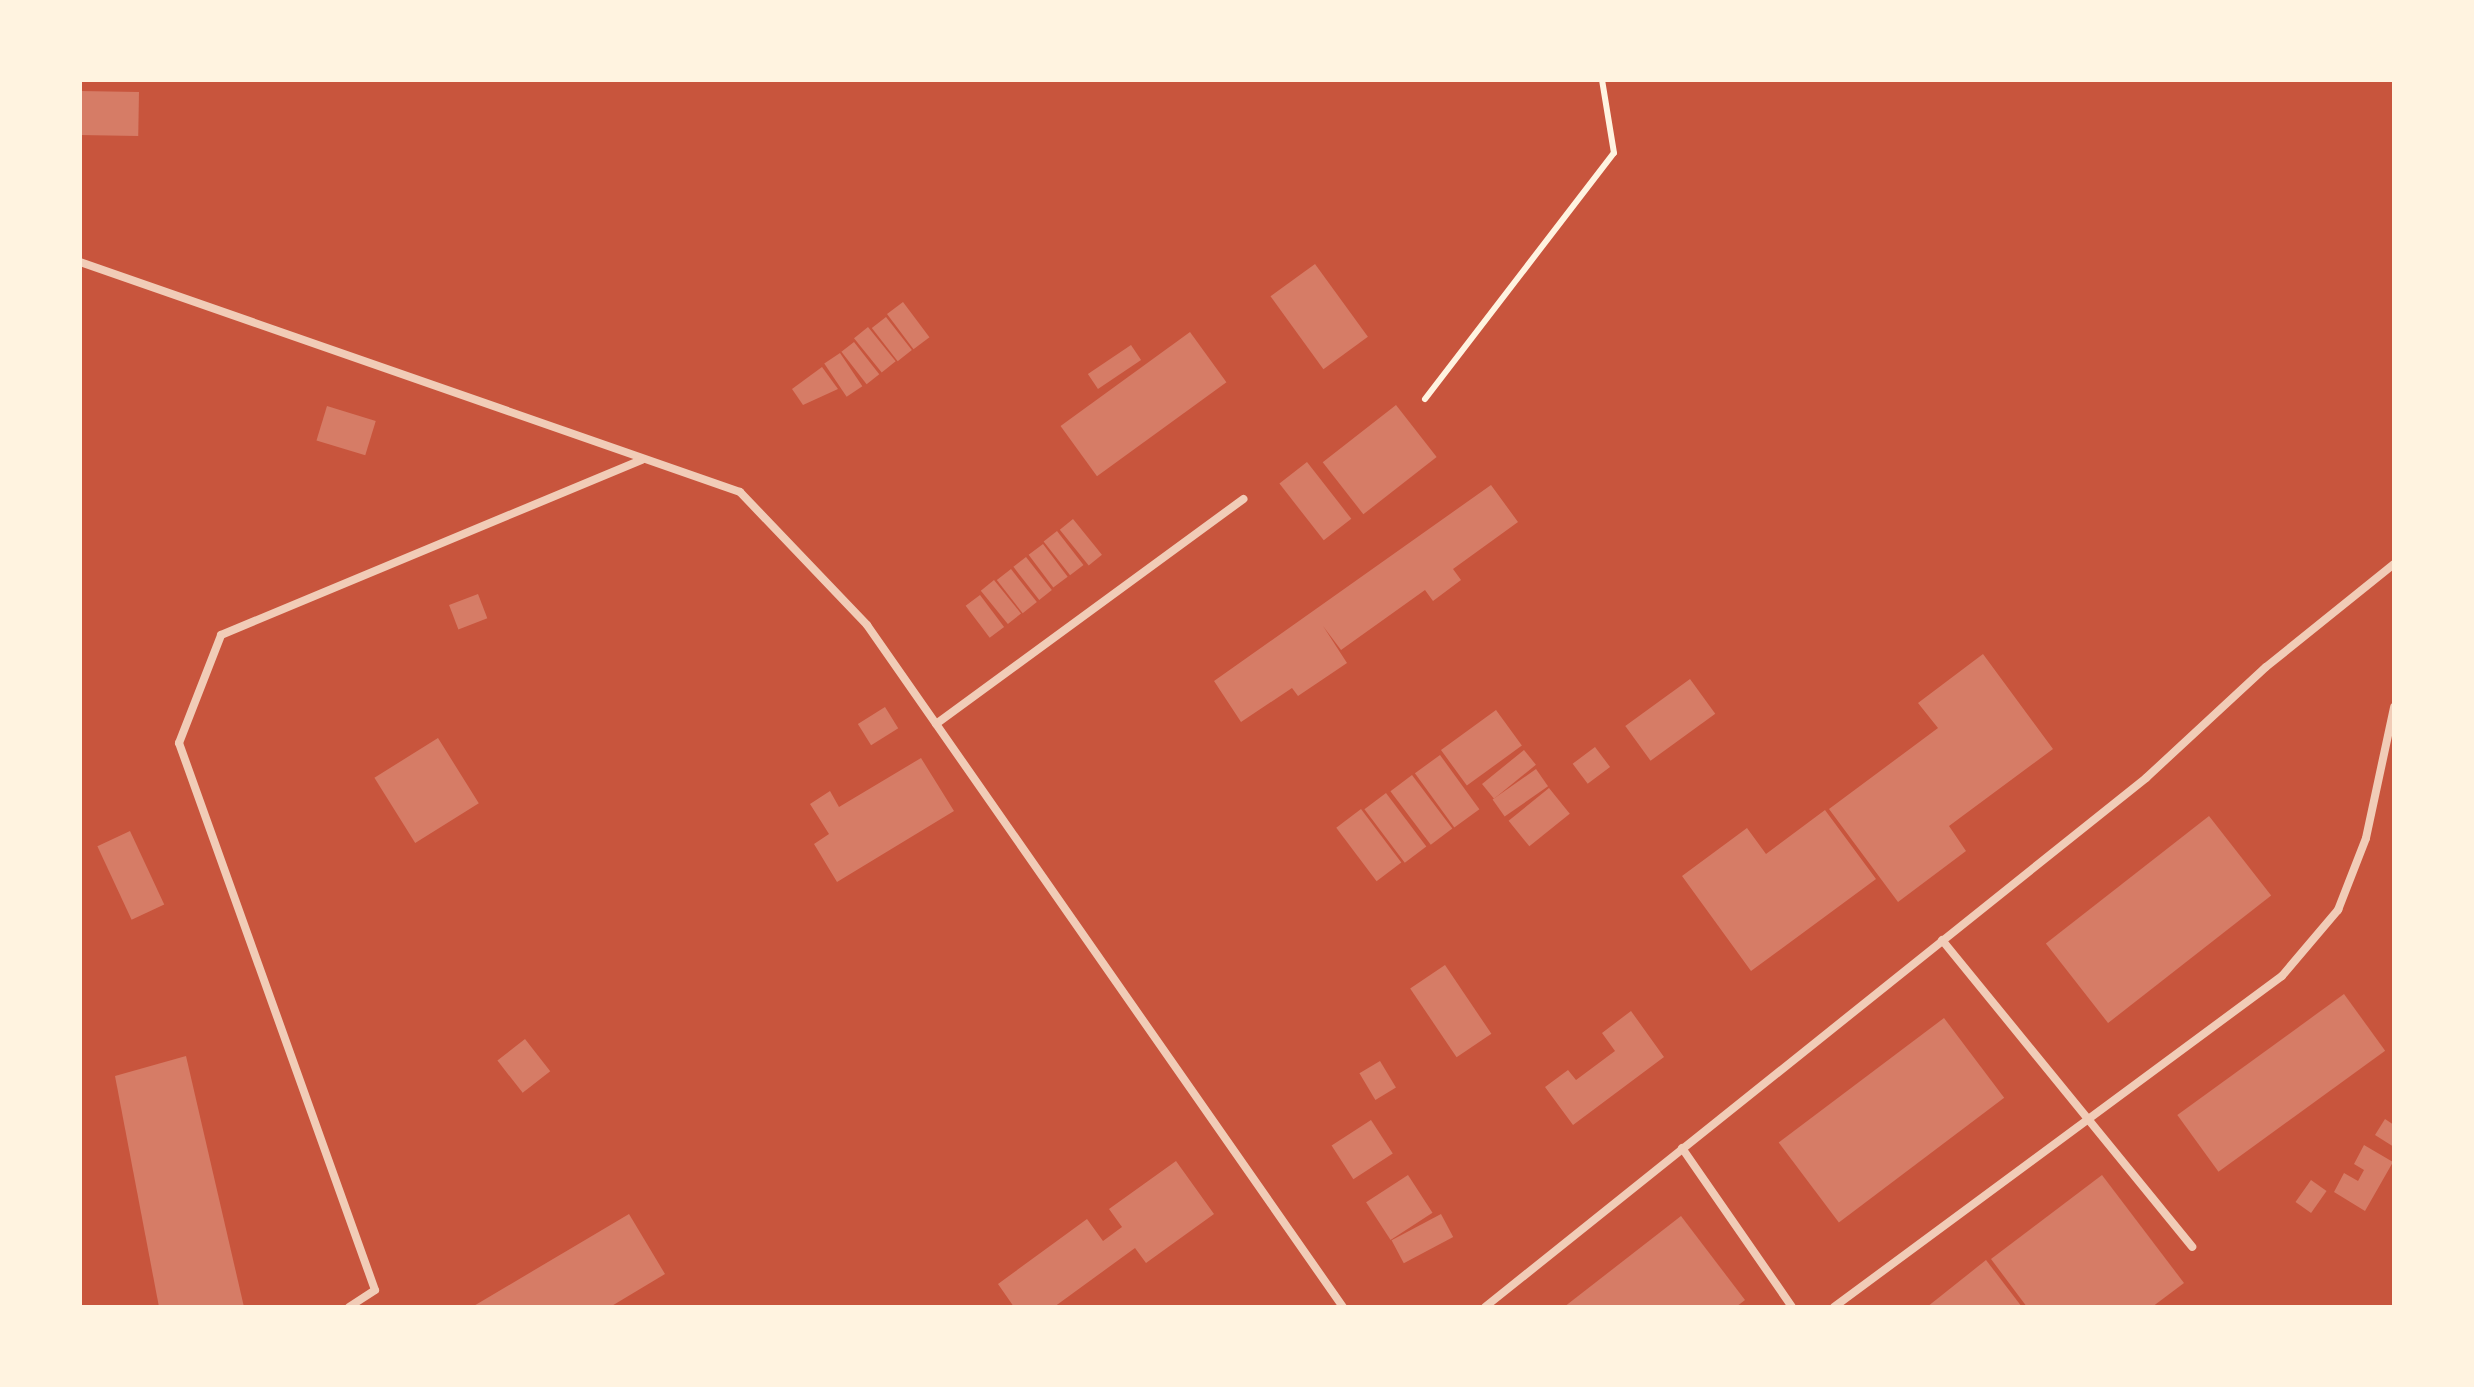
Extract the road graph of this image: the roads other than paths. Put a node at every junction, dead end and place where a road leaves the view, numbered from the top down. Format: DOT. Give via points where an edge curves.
graph roads {
  1 [pos="80,262"];
  2 [pos="642,460"];
  3 [pos="1243,499"];
  4 [pos="2394,564"];
  5 [pos="2394,707"];
  6 [pos="936,724"];
  7 [pos="1942,940"];
  8 [pos="2088,1119"];
  9 [pos="1682,1148"];
  10 [pos="2192,1247"];
  11 [pos="349,1307"];
  12 [pos="1343,1307"];
  13 [pos="1485,1307"];
  14 [pos="1792,1307"];
  15 [pos="1834,1307"];
  1 -- 2 [label="lane"];
  2 -- 6 [label="lane" via="740,492 867,625"];
  2 -- 11 [label="lane" via="221,635 179,742 375,1290"];
  3 -- 6 [label="lane"];
  4 -- 7 [label="lane" via="2266,667 2146,778"];
  5 -- 8 [label="lane" via="2366,838 2338,910 2282,976"];
  6 -- 12 [label="lane"];
  7 -- 8 [label="lane"];
  7 -- 9 [label="lane"];
  8 -- 10 [label="lane"];
  8 -- 15 [label="lane"];
  9 -- 13 [label="lane"];
  9 -- 14 [label="lane"];
}
